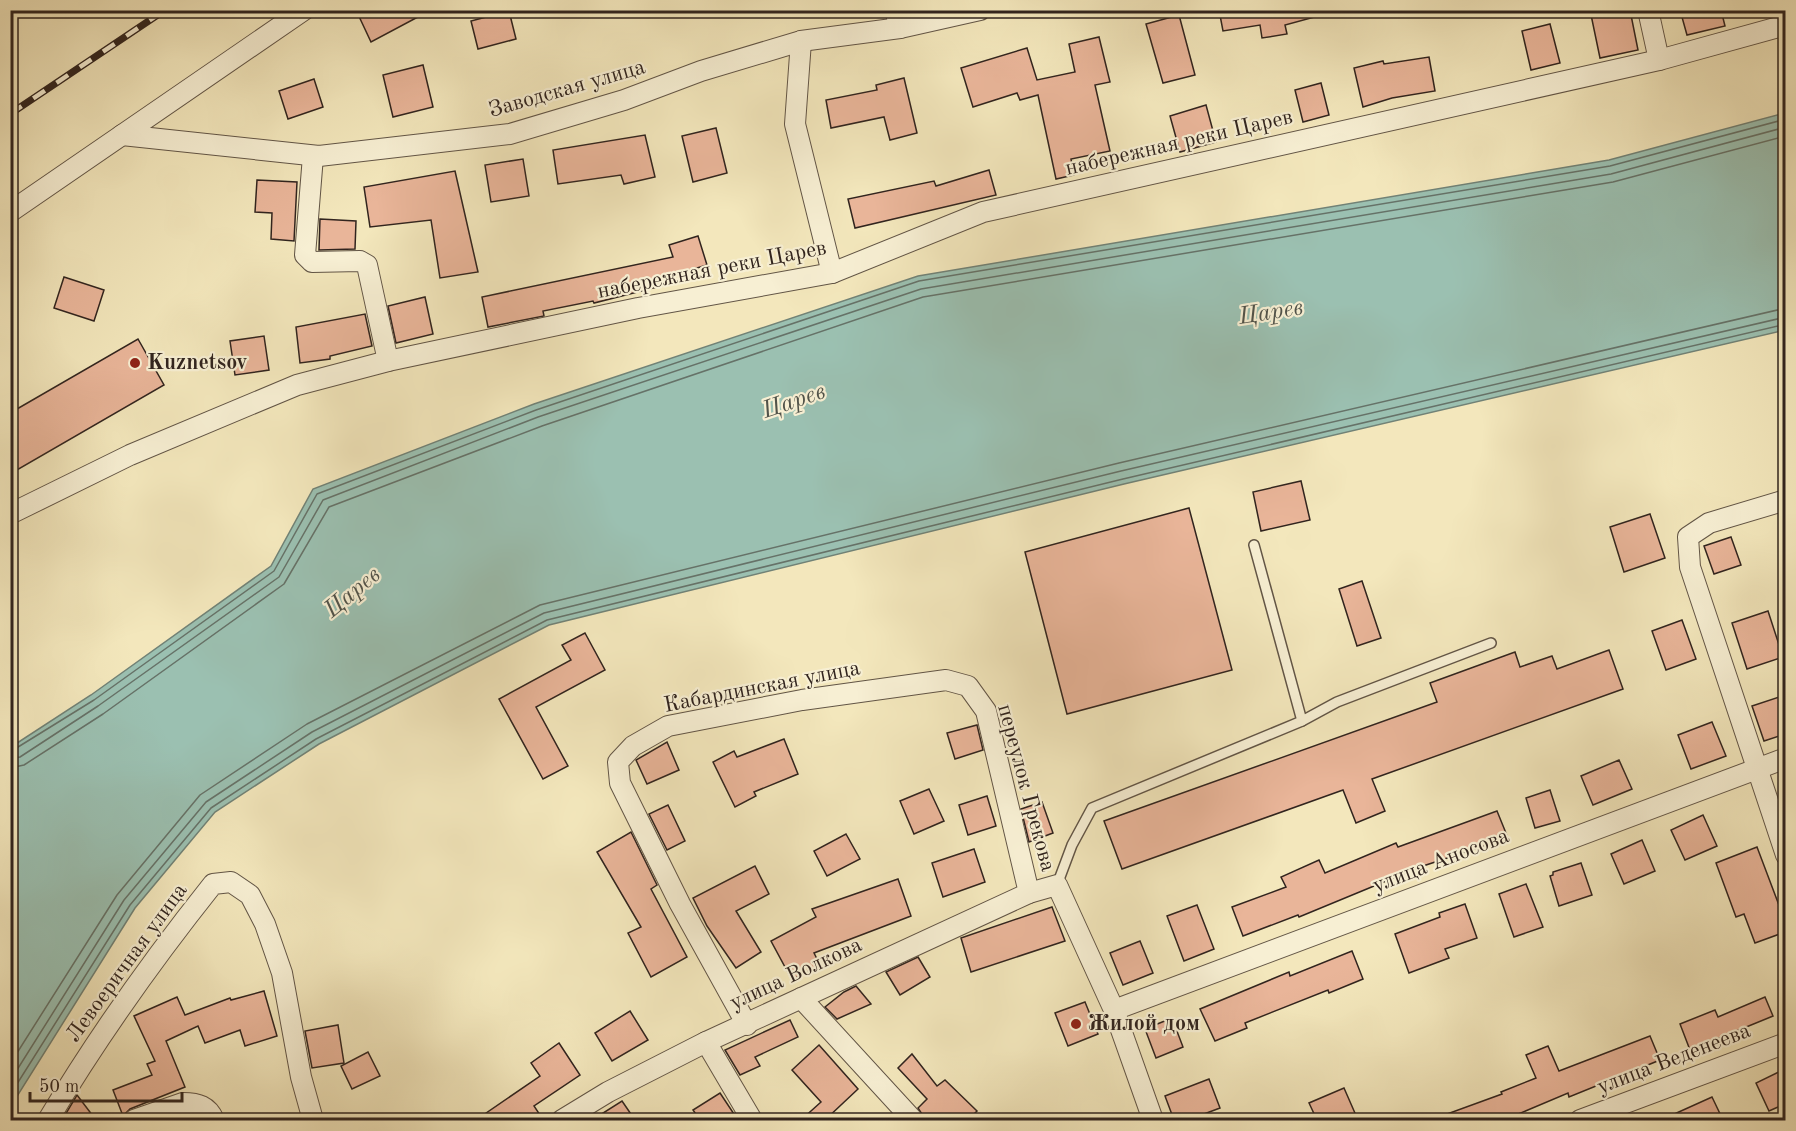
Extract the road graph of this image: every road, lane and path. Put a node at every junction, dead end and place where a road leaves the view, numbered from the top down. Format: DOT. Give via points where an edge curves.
graph roads {
  1 [pos="304,10"];
  2 [pos="981,10"];
  3 [pos="1648,10"];
  4 [pos="897,19"];
  5 [pos="1785,25"];
  6 [pos="801,41"];
  7 [pos="1659,60"];
  8 [pos="122,135"];
  9 [pos="313,156"];
  10 [pos="10,212"];
  11 [pos="832,273"];
  12 [pos="388,361"];
  13 [pos="1785,500"];
  14 [pos="10,514"];
  15 [pos="1254,545"];
  16 [pos="1491,643"];
  17 [pos="946,680"];
  18 [pos="1302,721"];
  19 [pos="1785,758"];
  20 [pos="1756,769"];
  21 [pos="1785,855"];
  22 [pos="1057,885"];
  23 [pos="1029,892"];
  24 [pos="801,998"];
  25 [pos="1114,1010"];
  26 [pos="747,1025"];
  27 [pos="706,1042"];
  28 [pos="1785,1043"];
  29 [pos="48,1120"];
  30 [pos="134,1120"];
  31 [pos="214,1120"];
  32 [pos="313,1120"];
  33 [pos="562,1120"];
  34 [pos="752,1120"];
  35 [pos="913,1120"];
  36 [pos="1153,1120"];
  37 [pos="1580,1120"];
  1 -- 8 [label="street"];
  2 -- 4 [label="street, Заводская улица"];
  3 -- 7 [label="street"];
  4 -- 6 [label="street, Заводская улица"];
  5 -- 7 [label="street, набережная реки Царев"];
  6 -- 9 [label="street, Заводская улица" via="510,134"];
  6 -- 11 [label="street" via="795,124"];
  7 -- 11 [label="street, набережная реки Царев" via="983,212"];
  8 -- 9 [label="street, Заводская улица"];
  8 -- 10 [label="street"];
  9 -- 12 [label="street" via="304,255 312,262 360,261 367,265"];
  11 -- 12 [label="street, набережная реки Царев" via="638,308"];
  12 -- 14 [label="street, набережная реки Царев" via="297,385 130,455"];
  13 -- 20 [label="street" via="1709,523 1688,537 1690,567"];
  15 -- 18 [label="lane"];
  16 -- 18 [label="lane" via="1337,702"];
  17 -- 23 [label="street, переулок Грекова" via="968,686 986,711"];
  17 -- 26 [label="street, Кабардинская улица" via="802,700 668,726 633,746 618,762 620,783 680,904"];
  18 -- 22 [label="lane" via="1092,808"];
  19 -- 20 [label="street, улица Аносова"];
  20 -- 21 [label="street"];
  20 -- 25 [label="street, улица Аносова"];
  22 -- 23 [label="street, улица Волкова"];
  22 -- 25 [label="street"];
  23 -- 24 [label="street, улица Волкова"];
  24 -- 26 [label="street, улица Волкова"];
  24 -- 35 [label="street"];
  25 -- 36 [label="street"];
  26 -- 27 [label="street, улица Волкова"];
  27 -- 33 [label="street, улица Волкова"];
  27 -- 34 [label="street"];
  28 -- 37 [label="street, улица Веденеева"];
  29 -- 32 [label="street, Левоеричная улица" via="187,916 213,884 231,882 250,895 282,973"];
  30 -- 31 [label="street" via="183,1103 201,1104"];
}
